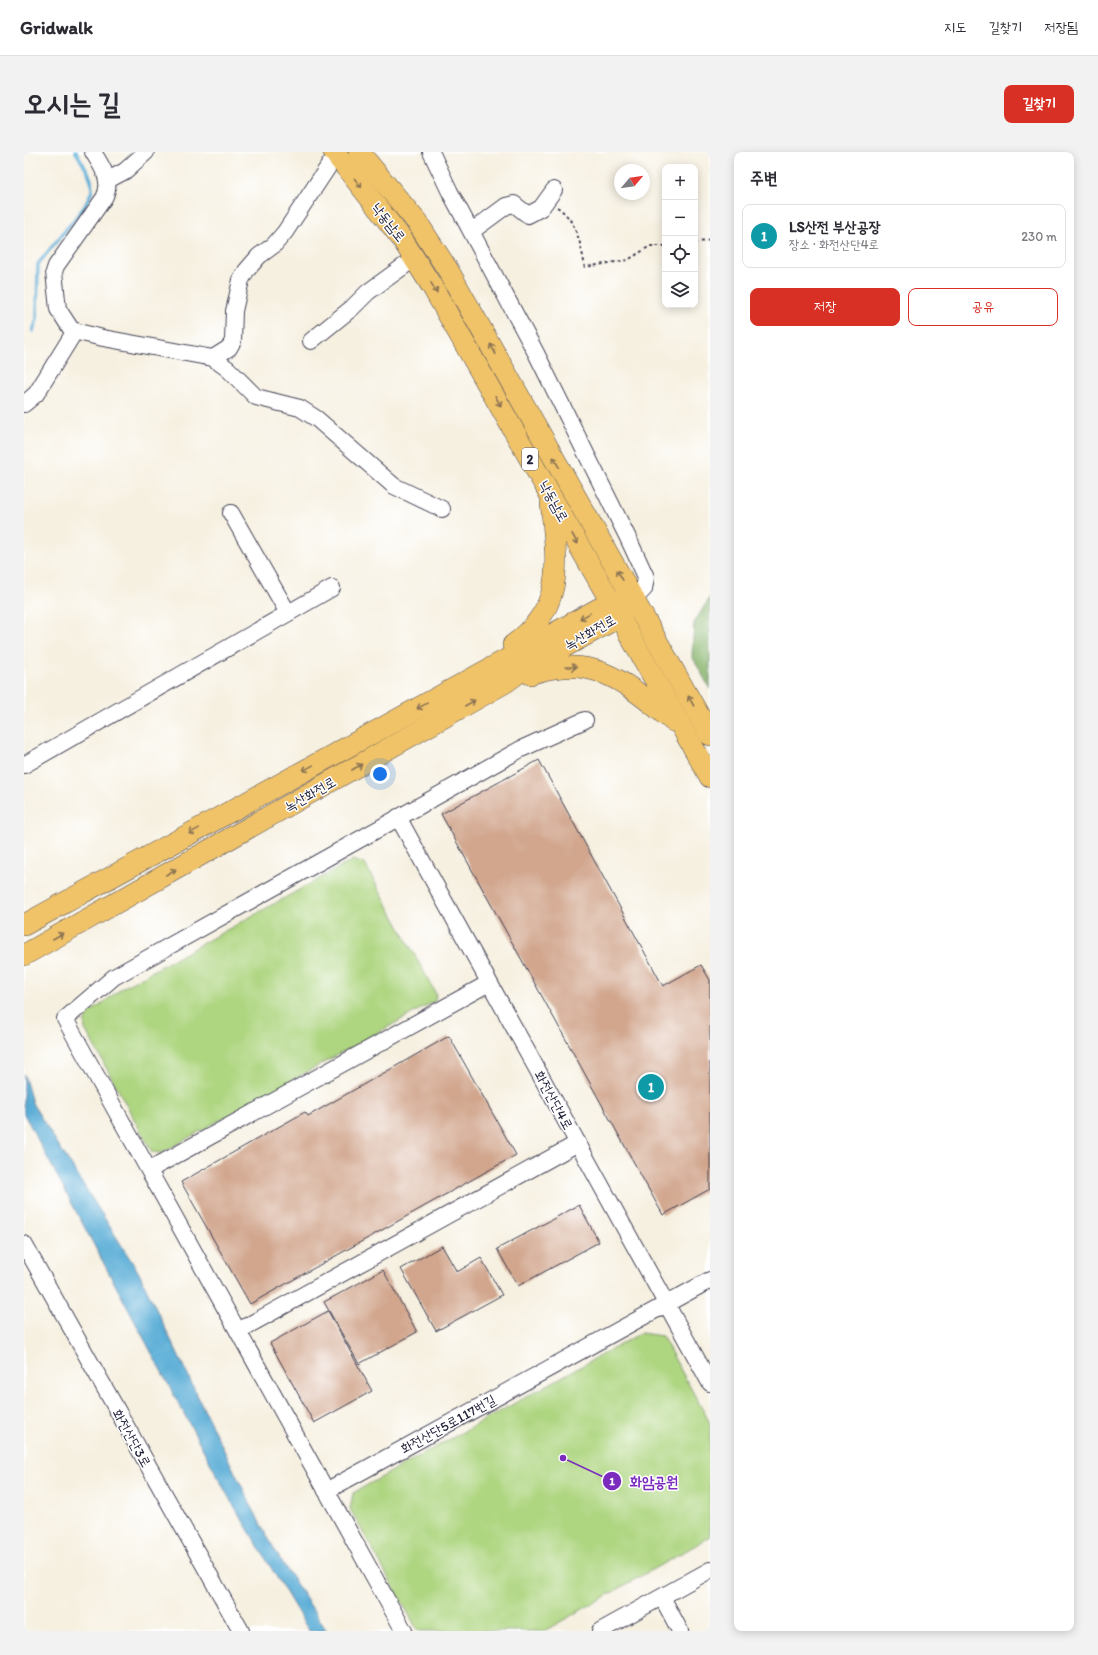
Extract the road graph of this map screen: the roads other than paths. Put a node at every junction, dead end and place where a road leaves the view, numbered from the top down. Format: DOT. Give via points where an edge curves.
graph roads {
  1 [pos="93,152"];
  2 [pos="146,152"];
  3 [pos="359,152"];
  4 [pos="431,152"];
  5 [pos="335,153"];
  6 [pos="108,180"];
  7 [pos="550,196"];
  8 [pos="472,231"];
  9 [pos="415,258"];
  10 [pos="75,331"];
  11 [pos="311,341"];
  12 [pos="213,358"];
  13 [pos="24,404"];
  14 [pos="550,495"];
  15 [pos="442,509"];
  16 [pos="231,513"];
  17 [pos="332,588"];
  18 [pos="634,599"];
  19 [pos="615,609"];
  20 [pos="288,613"];
  21 [pos="465,682"];
  22 [pos="506,682"];
  23 [pos="584,720"];
  24 [pos="682,727"];
  25 [pos="710,735"];
  26 [pos="24,765"];
  27 [pos="710,778"];
  28 [pos="398,817"];
  29 [pos="24,925"];
  30 [pos="24,956"];
  31 [pos="489,983"];
  32 [pos="578,1143"];
  33 [pos="149,1170"];
  34 [pos="24,1244"];
  35 [pos="710,1280"];
  36 [pos="666,1304"];
  37 [pos="238,1331"];
  38 [pos="710,1384"];
  39 [pos="326,1491"];
  40 [pos="710,1570"];
  41 [pos="662,1597"];
  42 [pos="241,1631"];
  43 [pos="404,1631"];
  44 [pos="600,1631"];
  45 [pos="680,1631"];
  1 -- 6 [label="street"];
  2 -- 6 [label="street" via="125,171"];
  18 -- 3 [label="main road, 낙동남로 / 2, one-way" via="448,270 417,222"];
  4 -- 8 [label="street"];
  5 -- 9 [label="main road, 낙동남로 / 2, one-way"];
  5 -- 12 [label="street" via="285,232 246,271 234,311 233,341 229,348"];
  6 -- 10 [label="street" via="104,198 54,272 58,309"];
  7 -- 8 [label="street" via="541,208 528,215 514,204 506,206"];
  8 -- 18 [label="street" via="536,353 646,577 644,589"];
  9 -- 11 [label="street" via="368,292"];
  9 -- 14 [label="main road, 낙동남로 / 2, one-way"];
  10 -- 12 [label="street"];
  10 -- 13 [label="street" via="36,394"];
  12 -- 15 [label="street" via="256,397 300,408 317,419 394,486"];
  14 -- 19 [label="main road, 낙동남로 / 2, one-way"];
  14 -- 21 [label="main road" via="556,558 552,594 544,612 537,624 523,638"];
  16 -- 20 [label="street"];
  17 -- 20 [label="street"];
  18 -- 19 [label="main road, 녹산화전로"];
  25 -- 18 [label="main road, 낙동남로 / 2, one-way"];
  19 -- 21 [label="main road, 녹산화전로, one-way"];
  19 -- 22 [label="main road, 녹산화전로"];
  19 -- 24 [label="main road, 낙동남로 / 2"];
  20 -- 26 [label="street"];
  21 -- 29 [label="main road, 녹산화전로, one-way"];
  22 -- 24 [label="main road, one-way" via="549,668 584,667 609,675 629,686"];
  30 -- 22 [label="main road, 녹산화전로, one-way"];
  23 -- 28 [label="street" via="521,749"];
  24 -- 27 [label="main road, 낙동남로 / 2"];
  28 -- 31 [label="street, 화전산단4로"];
  28 -- 33 [label="street" via="114,977 65,1019"];
  31 -- 32 [label="street, 화전산단4로"];
  31 -- 33 [label="street"];
  32 -- 36 [label="street, 화전산단4로"];
  32 -- 37 [label="street"];
  33 -- 37 [label="street"];
  34 -- 42 [label="street, 화전산단3로"];
  35 -- 36 [label="street, 화전산단5로117번길"];
  36 -- 38 [label="street, 화전산단4로"];
  36 -- 39 [label="street, 화전산단5로117번길"];
  37 -- 39 [label="street"];
  39 -- 43 [label="street"];
  40 -- 41 [label="street"];
  41 -- 44 [label="street"];
  41 -- 45 [label="street"];
}
